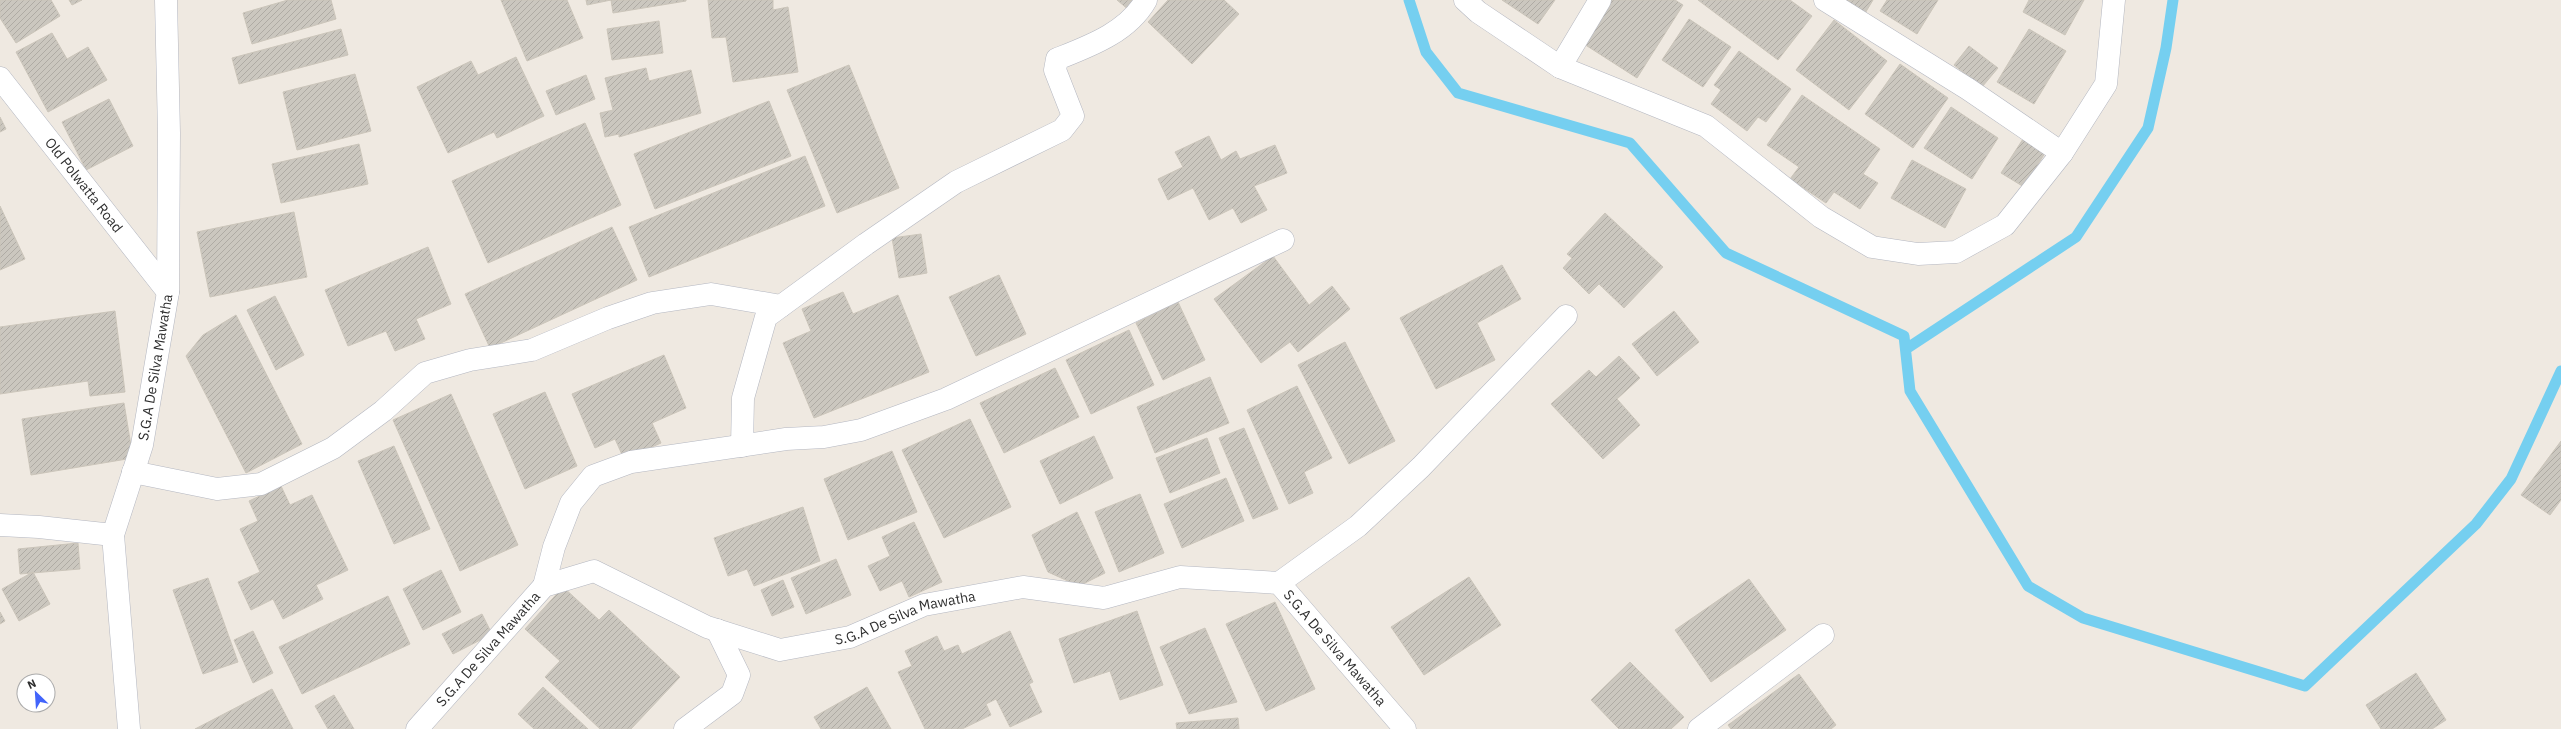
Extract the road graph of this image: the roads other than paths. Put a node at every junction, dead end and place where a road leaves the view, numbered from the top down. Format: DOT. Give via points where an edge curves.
graph roads {
  1 [pos="166,0"];
  2 [pos="1146,0"];
  3 [pos="1465,0"];
  4 [pos="1600,0"];
  5 [pos="1825,0"];
  6 [pos="2114,0"];
  7 [pos="1560,67"];
  8 [pos="0,78"];
  9 [pos="2062,152"];
  10 [pos="1283,240"];
  11 [pos="168,292"];
  12 [pos="781,306"];
  13 [pos="1566,316"];
  14 [pos="742,446"];
  15 [pos="133,472"];
  16 [pos="0,525"];
  17 [pos="113,535"];
  18 [pos="1280,584"];
  19 [pos="544,586"];
  20 [pos="717,630"];
  21 [pos="1823,635"];
  22 [pos="129,729"];
  23 [pos="417,729"];
  24 [pos="685,729"];
  25 [pos="1405,729"];
  26 [pos="1699,729"];
  1 -- 11 [label="street, S.G.A De Silva Mawatha" via="169,133"];
  2 -- 12 [label="street" via="1138,14 1096,44 1057,59 1055,70 1073,116 1062,130 956,182"];
  3 -- 7 [label="street" via="1478,12"];
  4 -- 7 [label="street"];
  5 -- 9 [label="street" via="1968,89"];
  6 -- 9 [label="street" via="2106,84"];
  7 -- 9 [label="street" via="1706,126 1821,217 1872,247 1918,254 1956,252 2005,225"];
  8 -- 11 [label="street, Old Polwatta Road"];
  10 -- 14 [label="street" via="946,399 861,430 824,437 786,439"];
  11 -- 15 [label="street, S.G.A De Silva Mawatha" via="142,445"];
  12 -- 14 [label="street" via="766,317 743,398"];
  12 -- 15 [label="street" via="711,294 652,303 608,318 532,350 470,360 425,373 383,411 333,448 261,484 217,489"];
  13 -- 18 [label="street" via="1421,467 1363,521"];
  14 -- 19 [label="street" via="631,462 593,476 572,503 554,547"];
  15 -- 17 [label="street, S.G.A De Silva Mawatha"];
  16 -- 17 [label="street"];
  17 -- 22 [label="street, S.G.A De Silva Mawatha"];
  18 -- 20 [label="street, S.G.A De Silva Mawatha" via="1180,577 1104,598 1023,587 924,605 850,637 780,650"];
  18 -- 25 [label="street, S.G.A De Silva Mawatha"];
  19 -- 20 [label="street, S.G.A De Silva Mawatha" via="594,571"];
  19 -- 23 [label="street, S.G.A De Silva Mawatha"];
  20 -- 24 [label="street" via="739,675 732,694"];
  21 -- 26 [label="street"];
}
